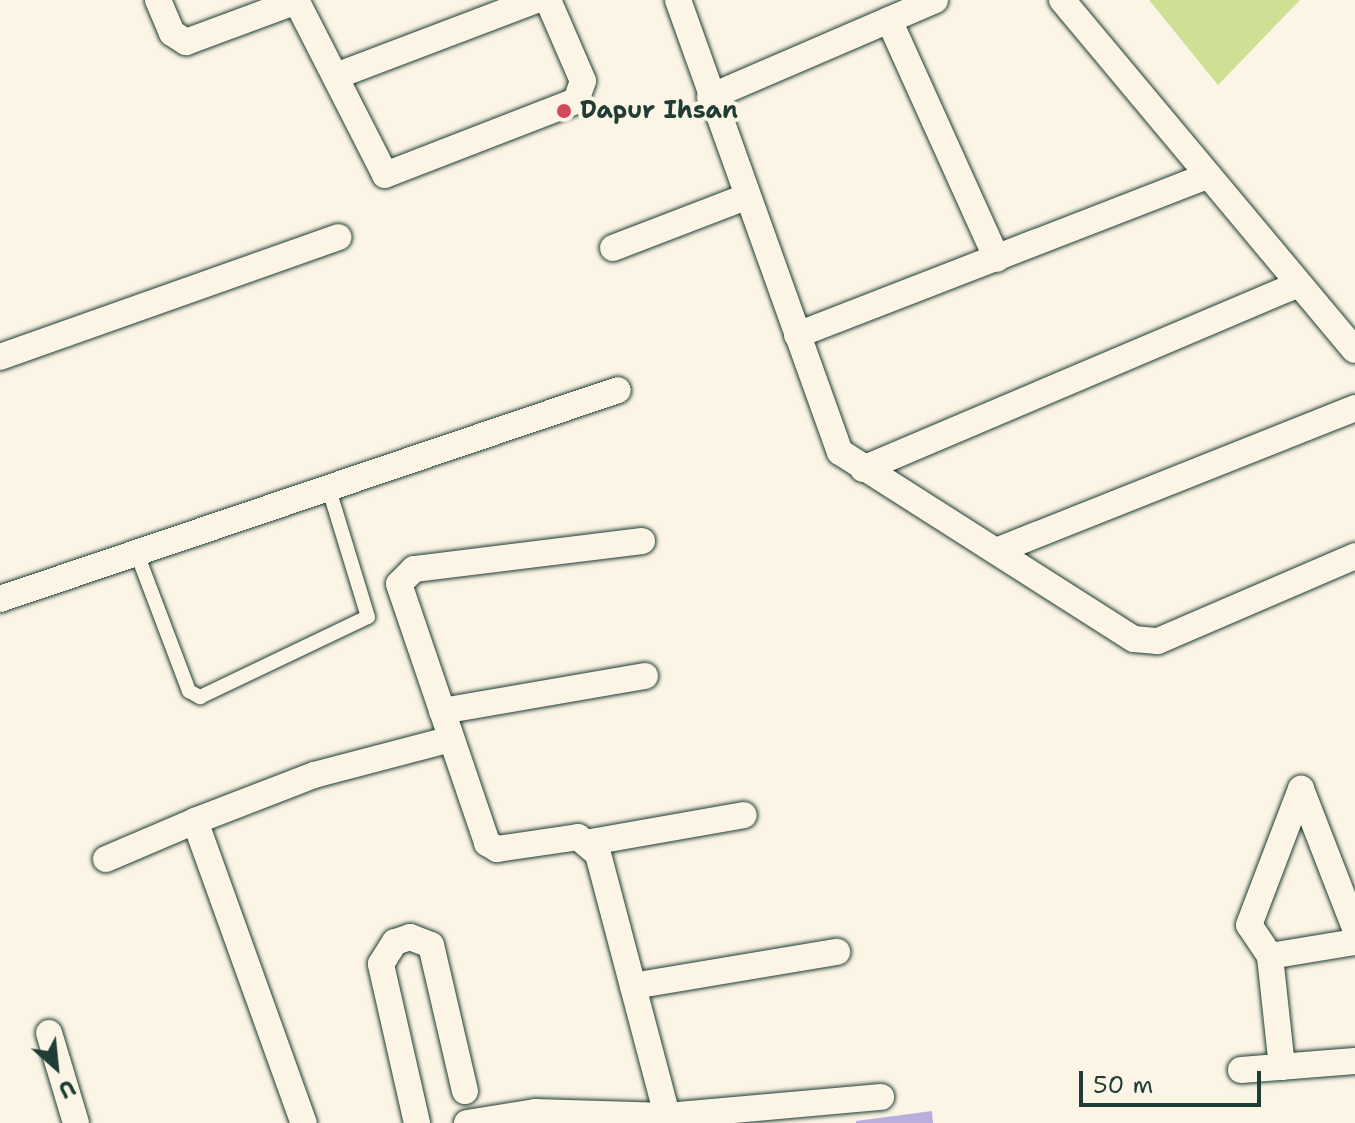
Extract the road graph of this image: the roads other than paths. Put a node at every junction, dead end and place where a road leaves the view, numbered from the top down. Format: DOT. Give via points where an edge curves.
graph roads {
  1 [pos="158,0"];
  2 [pos="536,0"];
  3 [pos="548,0"];
  4 [pos="678,0"];
  5 [pos="935,0"];
  6 [pos="1062,0"];
  7 [pos="297,1"];
  8 [pos="889,20"];
  9 [pos="336,76"];
  10 [pos="710,97"];
  11 [pos="1205,177"];
  12 [pos="746,197"];
  13 [pos="338,237"];
  14 [pos="613,248"];
  15 [pos="997,259"];
  16 [pos="1297,285"];
  17 [pos="797,335"];
  18 [pos="1355,350"];
  19 [pos="0,357"];
  20 [pos="618,390"];
  21 [pos="1355,408"];
  22 [pos="863,469"];
  23 [pos="326,483"];
  24 [pos="642,541"];
  25 [pos="1001,549"];
  26 [pos="136,551"];
  27 [pos="1355,556"];
  28 [pos="0,599"];
  29 [pos="645,676"];
  30 [pos="442,711"];
  31 [pos="451,739"];
  32 [pos="744,815"];
  33 [pos="195,821"];
  34 [pos="591,842"];
  35 [pos="106,859"];
  36 [pos="1355,928"];
  37 [pos="1355,942"];
  38 [pos="837,952"];
  39 [pos="1270,956"];
  40 [pos="633,986"];
  41 [pos="49,1033"];
  42 [pos="1355,1061"];
  43 [pos="1282,1067"];
  44 [pos="1241,1070"];
  45 [pos="465,1091"];
  46 [pos="881,1097"];
  47 [pos="667,1116"];
  48 [pos="536,1117"];
  49 [pos="76,1123"];
  50 [pos="304,1123"];
  51 [pos="417,1123"];
  52 [pos="467,1123"];
  1 -- 7 [label="street" via="172,33 186,42"];
  2 -- 9 [label="street"];
  3 -- 9 [label="street" via="583,81 576,101 385,175"];
  4 -- 10 [label="street"];
  5 -- 8 [label="street"];
  6 -- 11 [label="street"];
  7 -- 9 [label="street"];
  8 -- 10 [label="street"];
  8 -- 15 [label="street"];
  10 -- 12 [label="street"];
  11 -- 15 [label="street"];
  11 -- 16 [label="street"];
  12 -- 14 [label="street"];
  12 -- 17 [label="street"];
  13 -- 19 [label="street"];
  15 -- 17 [label="street"];
  16 -- 18 [label="street"];
  16 -- 22 [label="street"];
  17 -- 22 [label="street" via="831,437"];
  20 -- 23 [label="street"];
  21 -- 25 [label="street"];
  22 -- 25 [label="street"];
  23 -- 26 [label="street"];
  23 -- 26 [label="lane" via="368,617 200,697 189,691"];
  24 -- 30 [label="street" via="404,571 399,584"];
  25 -- 27 [label="street" via="1134,639 1158,641"];
  26 -- 28 [label="street"];
  29 -- 30 [label="street"];
  30 -- 31 [label="street"];
  31 -- 33 [label="street" via="314,775"];
  31 -- 34 [label="street" via="487,843 497,849 578,837"];
  32 -- 34 [label="street"];
  33 -- 35 [label="street"];
  33 -- 50 [label="street"];
  34 -- 40 [label="street"];
  36 -- 39 [label="street" via="1301,789 1249,925"];
  37 -- 39 [label="street"];
  38 -- 40 [label="street"];
  39 -- 43 [label="street"];
  40 -- 47 [label="street"];
  41 -- 49 [label="street"];
  42 -- 43 [label="street"];
  43 -- 44 [label="street"];
  45 -- 51 [label="street" via="431,945 410,937 395,942 381,964"];
  46 -- 47 [label="street"];
  47 -- 48 [label="street"];
  48 -- 52 [label="street"];
}
